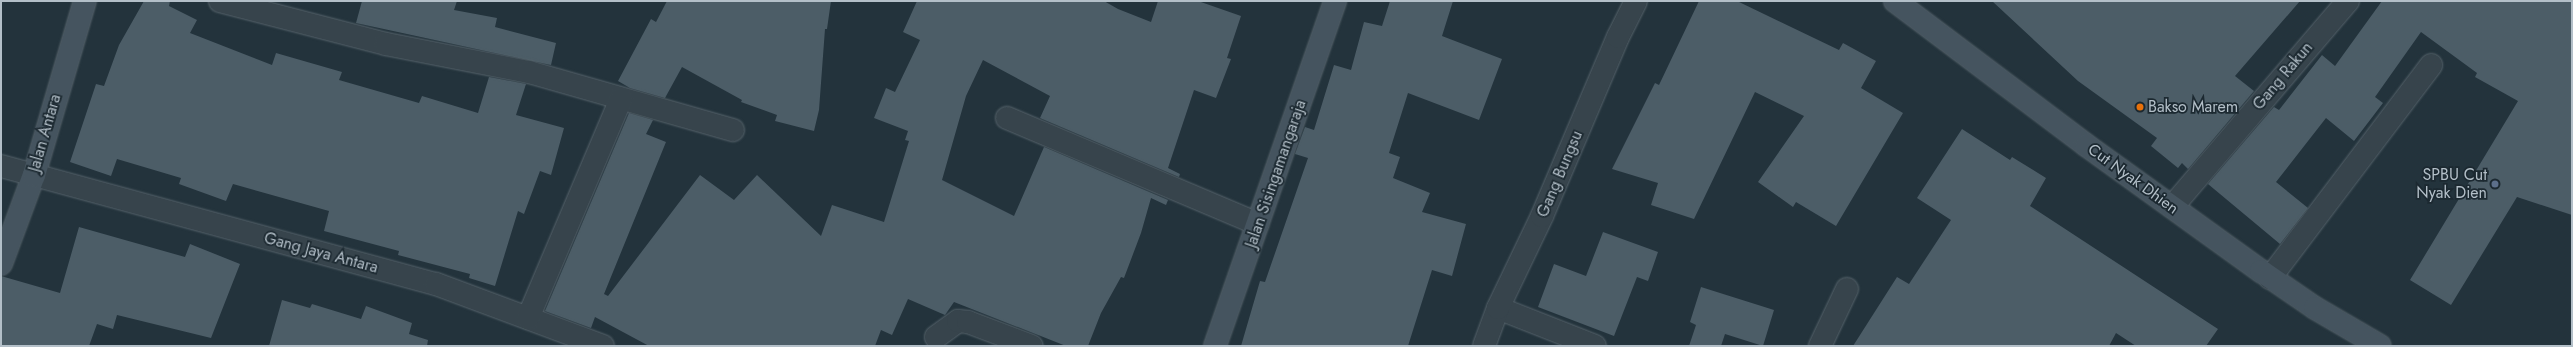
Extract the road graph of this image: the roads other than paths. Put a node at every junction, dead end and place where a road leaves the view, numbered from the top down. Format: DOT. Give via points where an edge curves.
graph roads {
  1 [pos="85,1"];
  2 [pos="220,1"];
  3 [pos="1335,1"];
  4 [pos="1636,1"];
  5 [pos="1895,1"];
  6 [pos="2348,1"];
  7 [pos="2431,65"];
  8 [pos="621,99"];
  9 [pos="1007,118"];
  10 [pos="733,130"];
  11 [pos="1,166"];
  12 [pos="34,175"];
  13 [pos="2172,207"];
  14 [pos="1258,224"];
  15 [pos="1,264"];
  16 [pos="2270,278"];
  17 [pos="1847,289"];
  18 [pos="1498,308"];
  19 [pos="528,318"];
  20 [pos="936,337"];
  21 [pos="2369,344"];
  22 [pos="603,346"];
  23 [pos="1032,346"];
  24 [pos="1215,346"];
  25 [pos="1484,346"];
  26 [pos="1595,346"];
  27 [pos="1820,346"];
  1 -- 12 [label="main road, Jalan Antara"];
  2 -- 8 [label="street" via="386,44 529,72"];
  3 -- 14 [label="main road, Jalan Sisingamangaraja"];
  4 -- 18 [label="street, Gang Bungsu" via="1618,37 1542,216"];
  5 -- 13 [label="main road, Cut Nyak Dhien"];
  6 -- 13 [label="street, Gang Rakun"];
  7 -- 16 [label="street"];
  8 -- 10 [label="street"];
  8 -- 19 [label="street"];
  9 -- 14 [label="street"];
  11 -- 12 [label="street, Gang Jaya Antara"];
  12 -- 15 [label="main road, Jalan Antara"];
  12 -- 19 [label="street, Gang Jaya Antara" via="436,284"];
  13 -- 16 [label="main road, Cut Nyak Dhien"];
  14 -- 24 [label="main road, Jalan Sisingamangaraja"];
  16 -- 21 [label="main road, Cut Nyak Dhien"];
  17 -- 27 [label="street"];
  18 -- 25 [label="street, Gang Bungsu"];
  18 -- 26 [label="street"];
  19 -- 22 [label="street, Gang Jaya Antara"];
  20 -- 23 [label="street" via="958,321 968,322"];
}
